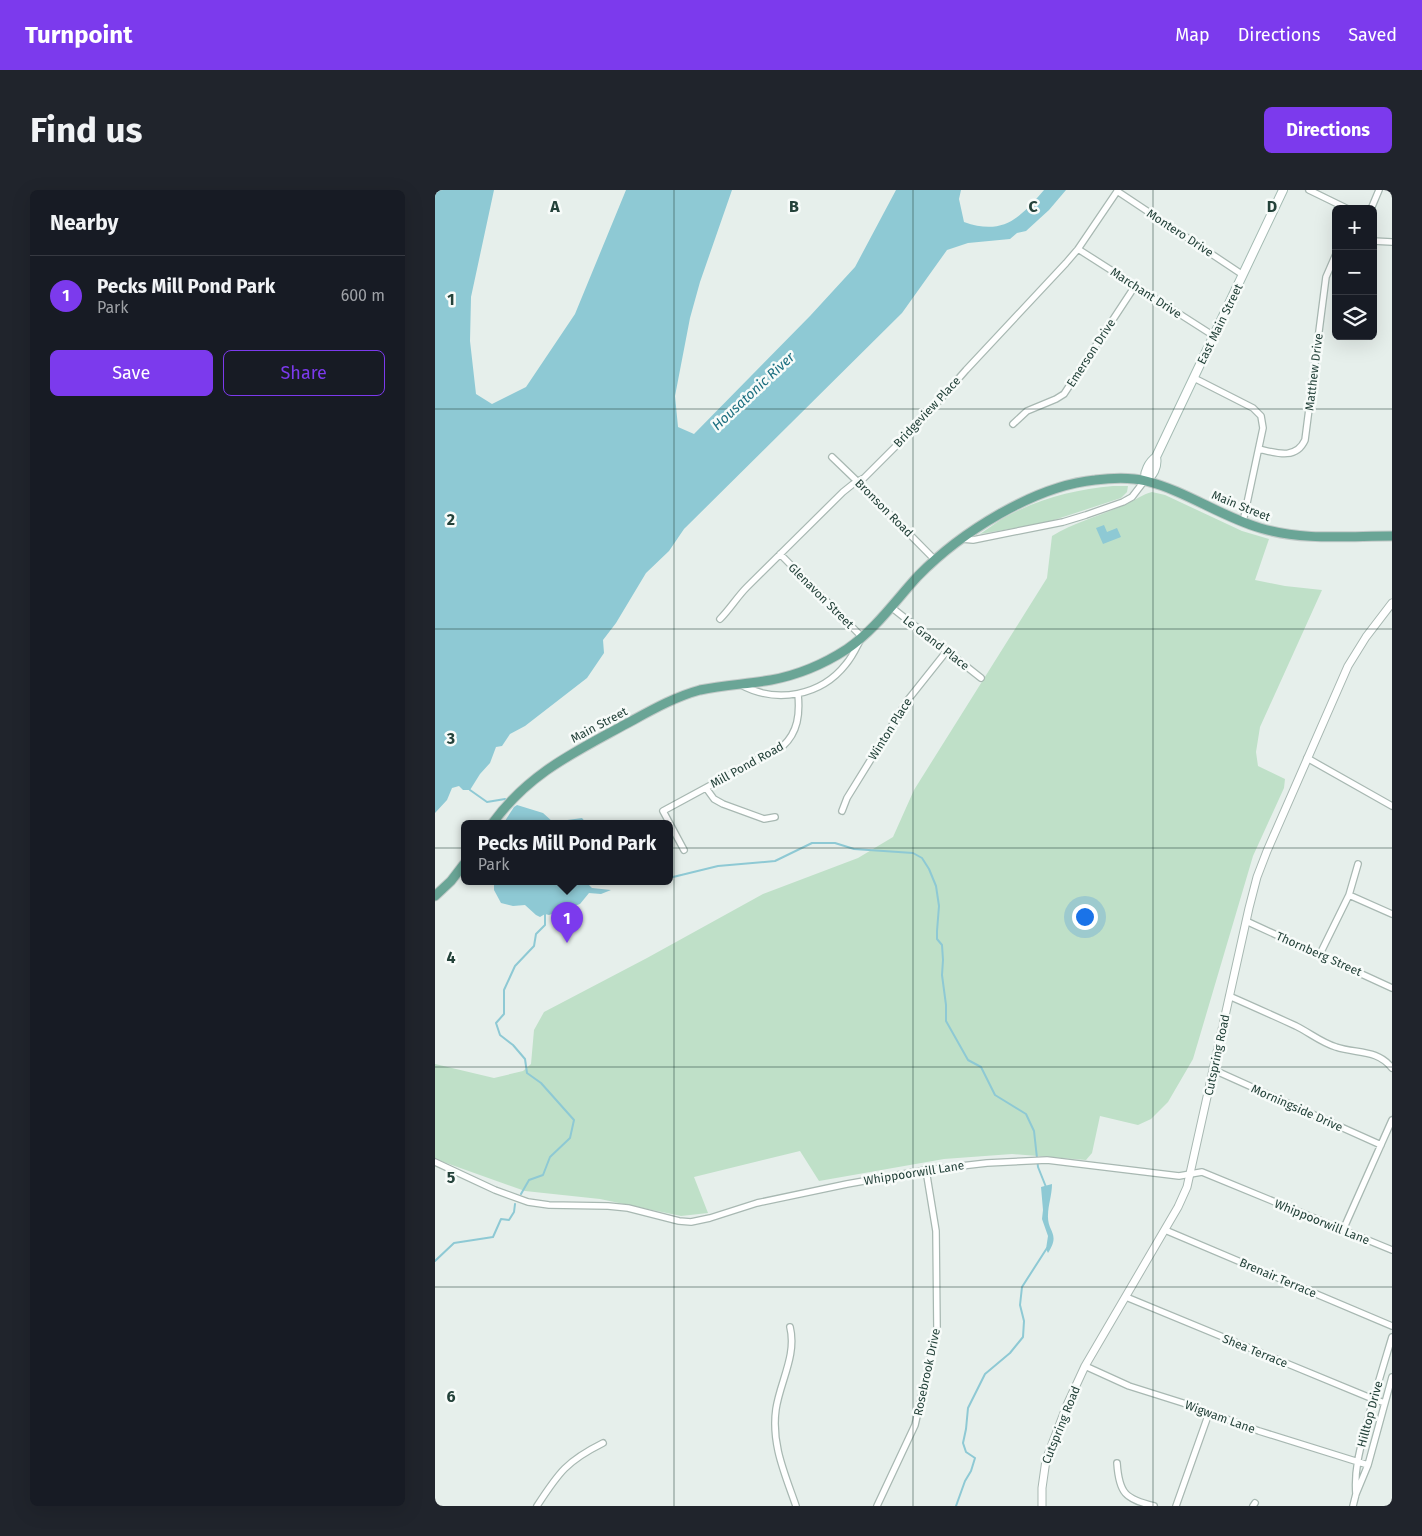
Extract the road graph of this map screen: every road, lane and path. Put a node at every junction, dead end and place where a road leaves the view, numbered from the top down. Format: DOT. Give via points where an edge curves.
graph roads {
  1 [pos="1283,190"];
  2 [pos="1309,190"];
  3 [pos="1379,190"];
  4 [pos="1117,191"];
  5 [pos="1340,205"];
  6 [pos="1373,205"];
  7 [pos="1377,241"];
  8 [pos="1392,242"];
  9 [pos="1078,249"];
  10 [pos="1332,263"];
  11 [pos="1243,275"];
  12 [pos="1135,286"];
  13 [pos="1214,336"];
  14 [pos="1194,378"];
  15 [pos="1013,424"];
  16 [pos="1259,449"];
  17 [pos="832,457"];
  18 [pos="1145,480"];
  19 [pos="858,482"];
  20 [pos="1243,522"];
  21 [pos="1392,535"];
  22 [pos="961,539"];
  23 [pos="780,554"];
  24 [pos="935,560"];
  25 [pos="1392,603"];
  26 [pos="891,608"];
  27 [pos="720,619"];
  28 [pos="862,637"];
  29 [pos="946,652"];
  30 [pos="981,678"];
  31 [pos="739,684"];
  32 [pos="798,694"];
  33 [pos="1307,758"];
  34 [pos="706,788"];
  35 [pos="1392,806"];
  36 [pos="842,811"];
  37 [pos="775,817"];
  38 [pos="495,820"];
  39 [pos="668,820"];
  40 [pos="673,830"];
  41 [pos="684,850"];
  42 [pos="1358,864"];
  43 [pos="461,869"];
  44 [pos="1349,895"];
  45 [pos="435,896"];
  46 [pos="1392,914"];
  47 [pos="1246,921"];
  48 [pos="1320,954"];
  49 [pos="1392,988"];
  50 [pos="1229,996"];
  51 [pos="1392,1068"];
  52 [pos="1213,1070"];
  53 [pos="1392,1120"];
  54 [pos="1381,1145"];
  55 [pos="435,1162"];
  56 [pos="926,1170"];
  57 [pos="1191,1174"];
  58 [pos="1165,1230"];
  59 [pos="1343,1230"];
  60 [pos="1392,1250"];
  61 [pos="1126,1297"];
  62 [pos="1392,1326"];
  63 [pos="790,1327"];
  64 [pos="1392,1337"];
  65 [pos="1085,1366"];
  66 [pos="1392,1377"];
  67 [pos="1373,1399"];
  68 [pos="1385,1402"];
  69 [pos="1209,1413"];
  70 [pos="603,1443"];
  71 [pos="1357,1462"];
  72 [pos="1117,1463"];
  73 [pos="1368,1465"];
  74 [pos="1356,1494"];
  75 [pos="537,1506"];
  76 [pos="796,1506"];
  77 [pos="877,1506"];
  78 [pos="1042,1506"];
  79 [pos="1154,1506"];
  80 [pos="1176,1506"];
  81 [pos="1353,1506"];
  1 -- 11 [label="main road, East Main Street"];
  2 -- 5 [label="street"];
  3 -- 6 [label="street"];
  4 -- 9 [label="street, Bridgeview Place"];
  4 -- 11 [label="street, Montero Drive"];
  7 -- 8 [label="street"];
  9 -- 12 [label="street, Marchant Drive"];
  9 -- 19 [label="street, Bridgeview Place" via="924,418"];
  10 -- 16 [label="street, Matthew Drive" via="1326,277 1305,440 1300,449 1290,454"];
  11 -- 13 [label="main road, East Main Street"];
  12 -- 13 [label="street, Marchant Drive"];
  12 -- 15 [label="street, Emerson Drive" via="1064,394 1027,411"];
  13 -- 14 [label="main road, East Main Street"];
  14 -- 16 [label="street" via="1257,411 1263,422"];
  14 -- 18 [label="main road, East Main Street" via="1156,458 1145,473"];
  16 -- 20 [label="street"];
  17 -- 19 [label="street, Bronson Road"];
  18 -- 20 [label="main road, Main Street"];
  18 -- 22 [label="main road, Main Street" via="1103,479 1069,485 1009,508"];
  18 -- 22 [label="street" via="1132,497 1086,515 985,538"];
  19 -- 23 [label="street, Bridgeview Place" via="843,492"];
  19 -- 24 [label="street, Bronson Road"];
  20 -- 21 [label="main road, Main Street" via="1273,532 1308,536"];
  22 -- 24 [label="main road, Main Street"];
  23 -- 27 [label="street, Bridgeview Place"];
  23 -- 28 [label="street, Glenavon Street"];
  24 -- 26 [label="main road, Main Street"];
  25 -- 33 [label="street, Cutspring Road" via="1348,666"];
  26 -- 28 [label="main road, Main Street"];
  26 -- 29 [label="street, Le Grand Place"];
  28 -- 31 [label="main road, Main Street" via="813,668 782,678"];
  28 -- 32 [label="street, Main Street" via="838,673 816,688"];
  29 -- 30 [label="street, Le Grand Place"];
  29 -- 36 [label="street, Winton Place" via="907,701"];
  31 -- 32 [label="street, Main Street" via="764,693"];
  31 -- 38 [label="main road, Main Street" via="701,690 675,699 558,762 527,785"];
  32 -- 34 [label="street, Mill Pond Road" via="797,722 790,740"];
  33 -- 35 [label="street"];
  33 -- 47 [label="street, Cutspring Road" via="1257,877"];
  34 -- 37 [label="street" via="714,799 723,804 764,819"];
  34 -- 39 [label="street, Mill Pond Road" via="663,811"];
  40 -- 41 [label="street, Mill Pond Road"];
  42 -- 44 [label="street"];
  43 -- 45 [label="main road"];
  44 -- 46 [label="street"];
  44 -- 48 [label="street"];
  47 -- 48 [label="street, Thornberg Street"];
  47 -- 50 [label="street, Cutspring Road"];
  48 -- 49 [label="street, Thornberg Street"];
  50 -- 51 [label="street" via="1297,1026 1330,1045 1377,1056"];
  50 -- 52 [label="street, Cutspring Road"];
  52 -- 54 [label="street, Morningside Drive"];
  52 -- 57 [label="street, Cutspring Road"];
  53 -- 54 [label="street"];
  54 -- 59 [label="street"];
  55 -- 56 [label="street, Whippoorwill Lane" via="528,1202 618,1207 691,1222 757,1203"];
  56 -- 57 [label="street, Whippoorwill Lane" via="1047,1160 1179,1176"];
  56 -- 77 [label="street, Rosebrook Drive" via="936,1230 937,1328 915,1425"];
  57 -- 58 [label="street, Cutspring Road"];
  57 -- 59 [label="street, Whippoorwill Lane" via="1202,1172"];
  58 -- 61 [label="street, Cutspring Road"];
  58 -- 62 [label="street, Brenair Terrace"];
  59 -- 60 [label="street, Whippoorwill Lane"];
  61 -- 65 [label="street, Cutspring Road"];
  61 -- 67 [label="street, Shea Terrace"];
  63 -- 76 [label="street" via="791,1349 776,1410 775,1432 778,1453"];
  64 -- 67 [label="street, Hilltop Drive"];
  65 -- 69 [label="street, Wigwam Lane" via="1129,1386"];
  65 -- 78 [label="street, Cutspring Road" via="1046,1460"];
  66 -- 68 [label="street, Hilltop Drive"];
  67 -- 68 [label="street, Shea Terrace"];
  67 -- 71 [label="street, Hilltop Drive"];
  68 -- 73 [label="street, Hilltop Drive"];
  69 -- 71 [label="street, Wigwam Lane"];
  69 -- 80 [label="street"];
  70 -- 75 [label="street" via="567,1465"];
  71 -- 73 [label="street, Wigwam Lane"];
  71 -- 74 [label="street"];
  72 -- 79 [label="street" via="1118,1482 1126,1495"];
  73 -- 74 [label="street"];
  74 -- 81 [label="street"];
}
